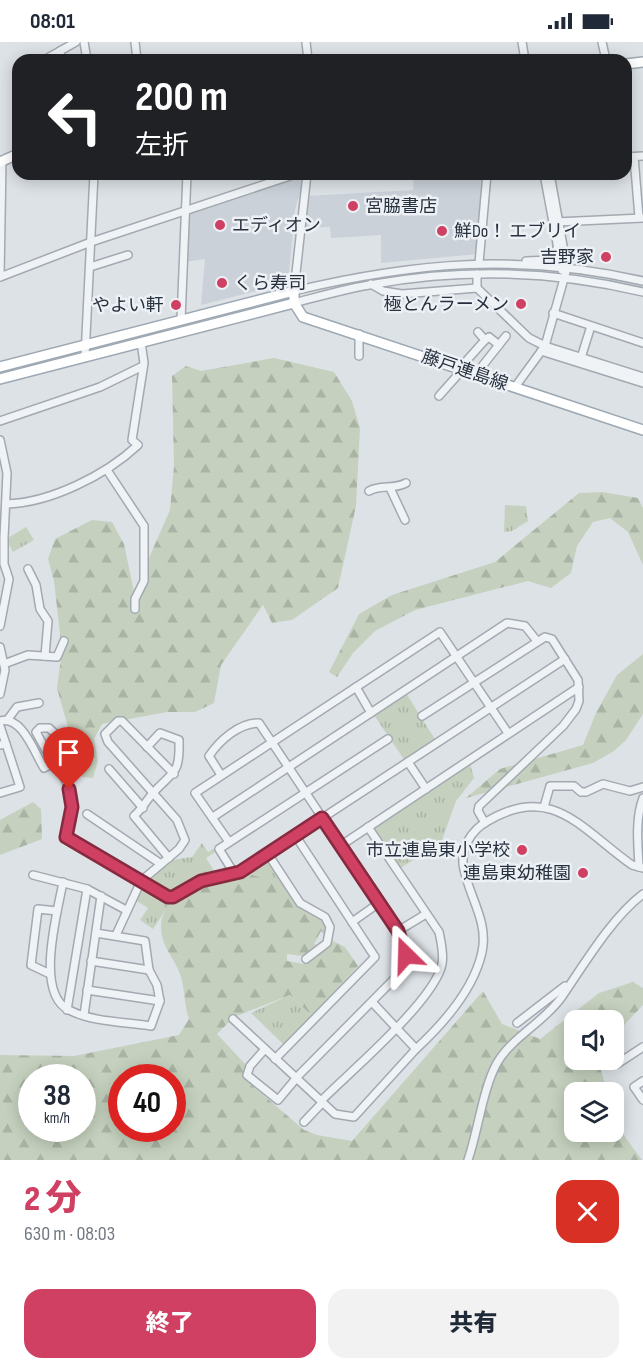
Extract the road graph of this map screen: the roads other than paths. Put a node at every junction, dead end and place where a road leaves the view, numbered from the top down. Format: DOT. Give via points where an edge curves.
graph roads {
  1 [pos="76,42"];
  2 [pos="60,51"];
  3 [pos="55,54"];
  4 [pos="60,54"];
  5 [pos="1,161"];
  6 [pos="632,168"];
  7 [pos="94,180"];
  8 [pos="187,180"];
  9 [pos="278,180"];
  10 [pos="306,180"];
  11 [pos="486,180"];
  12 [pos="546,180"];
  13 [pos="551,180"];
  14 [pos="186,210"];
  15 [pos="641,217"];
  16 [pos="556,222"];
  17 [pos="91,243"];
  18 [pos="558,245"];
  19 [pos="128,255"];
  20 [pos="479,263"];
  21 [pos="509,264"];
  22 [pos="90,267"];
  23 [pos="565,268"];
  24 [pos="477,274"];
  25 [pos="0,277"];
  26 [pos="564,278"];
  27 [pos="643,281"];
  28 [pos="371,284"];
  29 [pos="477,288"];
  30 [pos="294,291"];
  31 [pos="643,292"];
  32 [pos="294,303"];
  33 [pos="553,313"];
  34 [pos="181,320"];
  35 [pos="591,326"];
  36 [pos="478,332"];
  37 [pos="359,334"];
  38 [pos="506,336"];
  39 [pos="485,340"];
  40 [pos="141,342"];
  41 [pos="643,343"];
  42 [pos="86,345"];
  43 [pos="499,345"];
  44 [pos="543,348"];
  45 [pos="85,356"];
  46 [pos="358,356"];
  47 [pos="580,360"];
  48 [pos="143,363"];
  49 [pos="0,367"];
  50 [pos="462,369"];
  51 [pos="476,374"];
  52 [pos="643,377"];
  53 [pos="0,378"];
  54 [pos="643,382"];
  55 [pos="515,387"];
  56 [pos="439,396"];
  57 [pos="0,421"];
  58 [pos="643,430"];
  59 [pos="0,440"];
  60 [pos="107,470"];
  61 [pos="406,483"];
  62 [pos="390,488"];
  63 [pos="369,491"];
  64 [pos="6,504"];
  65 [pos="405,520"];
  66 [pos="1,565"];
  67 [pos="28,569"];
  68 [pos="135,609"];
  69 [pos="0,625"];
  70 [pos="64,641"];
  71 [pos="537,641"];
  72 [pos="0,647"];
  73 [pos="45,656"];
  74 [pos="457,656"];
  75 [pos="565,659"];
  76 [pos="2,661"];
  77 [pos="474,682"];
  78 [pos="356,687"];
  79 [pos="579,687"];
  80 [pos="0,694"];
  81 [pos="39,703"];
  82 [pos="491,707"];
  83 [pos="371,713"];
  84 [pos="422,716"];
  85 [pos="8,719"];
  86 [pos="0,721"];
  87 [pos="0,726"];
  88 [pos="508,733"];
  89 [pos="388,739"];
  90 [pos="271,743"];
  91 [pos="3,745"];
  92 [pos="147,747"];
  93 [pos="408,762"];
  94 [pos="288,767"];
  95 [pos="109,769"];
  96 [pos="174,774"];
  97 [pos="221,775"];
  98 [pos="643,787"];
  99 [pos="426,789"];
  100 [pos="0,793"];
  101 [pos="305,793"];
  102 [pos="152,794"];
  103 [pos="643,798"];
  104 [pos="544,807"];
  105 [pos="143,808"];
  106 [pos="87,814"];
  107 [pos="213,817"];
  108 [pos="322,818"];
  109 [pos="485,823"];
  110 [pos="368,827"];
  111 [pos="295,836"];
  112 [pos="229,842"];
  113 [pos="340,846"];
  114 [pos="268,854"];
  115 [pos="169,858"];
  116 [pos="161,864"];
  117 [pos="641,868"];
  118 [pos="234,873"];
  119 [pos="33,875"];
  120 [pos="141,881"];
  121 [pos="63,882"];
  122 [pos="87,889"];
  123 [pos="643,894"];
  124 [pos="101,896"];
  125 [pos="379,903"];
  126 [pos="126,910"];
  127 [pos="57,911"];
  128 [pos="426,914"];
  129 [pos="352,922"];
  130 [pos="398,931"];
  131 [pos="96,933"];
  132 [pos="116,935"];
  133 [pos="306,959"];
  134 [pos="91,961"];
  135 [pos="149,970"];
  136 [pos="50,974"];
  137 [pos="568,984"];
  138 [pos="87,990"];
  139 [pos="160,1001"];
  140 [pos="372,1002"];
  141 [pos="67,1010"];
  142 [pos="84,1015"];
  143 [pos="233,1020"];
  144 [pos="517,1023"];
  145 [pos="396,1027"];
  146 [pos="643,1047"];
  147 [pos="416,1049"];
  148 [pos="265,1050"];
  149 [pos="275,1059"];
  150 [pos="624,1059"];
  151 [pos="297,1079"];
  152 [pos="643,1081"];
  153 [pos="643,1100"];
  154 [pos="322,1103"];
  155 [pos="304,1122"];
  156 [pos="468,1160"];
  1 -- 2 [label="street"];
  2 -- 3 [label="street"];
  2 -- 4 [label="street"];
  5 -- 25 [label="street"];
  6 -- 15 [label="street"];
  7 -- 17 [label="street"];
  8 -- 14 [label="street"];
  9 -- 14 [label="street"];
  10 -- 30 [label="street"];
  11 -- 20 [label="street"];
  12 -- 16 [label="street"];
  13 -- 16 [label="street"];
  14 -- 17 [label="street"];
  14 -- 34 [label="street"];
  15 -- 16 [label="street"];
  16 -- 18 [label="street"];
  16 -- 23 [label="street"];
  17 -- 22 [label="street"];
  17 -- 25 [label="street"];
  18 -- 21 [label="street" via="551,260"];
  18 -- 23 [label="street"];
  19 -- 22 [label="street"];
  20 -- 21 [label="street"];
  20 -- 30 [label="street" via="394,270"];
  21 -- 23 [label="street"];
  22 -- 42 [label="street"];
  23 -- 26 [label="street"];
  23 -- 27 [label="street"];
  24 -- 26 [label="street"];
  24 -- 28 [label="street"];
  24 -- 29 [label="street"];
  26 -- 31 [label="street"];
  26 -- 33 [label="street"];
  28 -- 29 [label="street" via="402,294"];
  28 -- 32 [label="street"];
  29 -- 44 [label="street"];
  30 -- 32 [label="main road"];
  30 -- 34 [label="main road"];
  32 -- 37 [label="main road, 藤戸連島線" via="303,317"];
  32 -- 40 [label="main road"];
  33 -- 35 [label="street"];
  33 -- 44 [label="street"];
  34 -- 42 [label="main road"];
  35 -- 41 [label="street"];
  35 -- 47 [label="street"];
  36 -- 39 [label="street"];
  37 -- 46 [label="street"];
  37 -- 50 [label="main road, 藤戸連島線"];
  38 -- 43 [label="street"];
  39 -- 43 [label="street" via="489,337"];
  39 -- 50 [label="street"];
  40 -- 45 [label="main road"];
  40 -- 48 [label="street"];
  42 -- 45 [label="street"];
  42 -- 49 [label="main road"];
  43 -- 51 [label="street"];
  44 -- 47 [label="street"];
  44 -- 55 [label="street"];
  45 -- 53 [label="main road"];
  47 -- 52 [label="street"];
  47 -- 54 [label="street"];
  48 -- 57 [label="street" via="100,387"];
  48 -- 60 [label="street" via="132,440 138,445"];
  50 -- 51 [label="main road, 藤戸連島線"];
  50 -- 56 [label="street"];
  51 -- 55 [label="main road, 藤戸連島線"];
  55 -- 58 [label="main road, 藤戸連島線"];
  59 -- 64 [label="street" via="8,473"];
  60 -- 64 [label="street" via="39,498"];
  60 -- 68 [label="street" via="144,526 144,581 135,599"];
  61 -- 62 [label="street"];
  62 -- 63 [label="street" via="378,486"];
  62 -- 65 [label="street"];
  64 -- 66 [label="street"];
  66 -- 69 [label="street" via="9,590"];
  67 -- 73 [label="street" via="36,585 40,609 48,621"];
  70 -- 73 [label="street" via="59,655"];
  71 -- 74 [label="street" via="525,626 507,623"];
  71 -- 75 [label="street" via="552,639"];
  71 -- 77 [label="street"];
  72 -- 76 [label="street"];
  73 -- 76 [label="street"];
  74 -- 77 [label="street"];
  74 -- 78 [label="street" via="440,632"];
  74 -- 83 [label="street"];
  75 -- 79 [label="street"];
  75 -- 82 [label="street"];
  76 -- 80 [label="street" via="5,680"];
  77 -- 82 [label="street"];
  77 -- 84 [label="street"];
  78 -- 83 [label="street"];
  78 -- 90 [label="street"];
  79 -- 88 [label="street"];
  79 -- 109 [label="street" via="576,709 563,726 479,806"];
  81 -- 85 [label="street" via="17,707"];
  82 -- 88 [label="street"];
  82 -- 93 [label="street"];
  83 -- 94 [label="street"];
  85 -- 86 [label="street"];
  85 -- 120 [label="street, bridge" via="17,722 44,768 66,754 64,741 49,728 37,730 37,735 46,750 63,777 69,789 72,807 66,837"];
  87 -- 91 [label="street"];
  88 -- 99 [label="street"];
  89 -- 101 [label="street"];
  90 -- 94 [label="street"];
  90 -- 97 [label="street"];
  90 -- 97 [label="street" via="259,723 249,723 234,732 217,744 209,756"];
  91 -- 100 [label="street" via="20,787"];
  92 -- 96 [label="street"];
  92 -- 96 [label="street" via="160,733 179,740"];
  92 -- 102 [label="street" via="122,721 105,734"];
  93 -- 99 [label="street"];
  93 -- 108 [label="street"];
  94 -- 101 [label="street"];
  94 -- 107 [label="street"];
  95 -- 105 [label="street"];
  96 -- 102 [label="street"];
  97 -- 107 [label="street" via="195,793"];
  98 -- 104 [label="street" via="630,791 603,784 580,792 574,786 550,786"];
  99 -- 110 [label="street"];
  101 -- 108 [label="street"];
  101 -- 112 [label="street"];
  102 -- 105 [label="street"];
  102 -- 115 [label="street" via="177,820 184,835 183,845"];
  103 -- 117 [label="street" via="637,838"];
  104 -- 109 [label="street" via="510,809"];
  104 -- 117 [label="street" via="576,822"];
  105 -- 115 [label="street" via="134,816"];
  106 -- 116 [label="street"];
  107 -- 112 [label="street"];
  108 -- 111 [label="street"];
  108 -- 113 [label="street"];
  109 -- 147 [label="street" via="472,834 464,852 465,874 482,922 483,949 478,966 455,1005"];
  110 -- 113 [label="street"];
  110 -- 128 [label="street"];
  111 -- 114 [label="street"];
  111 -- 129 [label="street"];
  112 -- 118 [label="street" via="219,849"];
  113 -- 125 [label="street"];
  114 -- 118 [label="street"];
  114 -- 133 [label="street" via="300,903 325,917 330,927 327,943"];
  115 -- 116 [label="street"];
  116 -- 120 [label="street"];
  118 -- 120 [label="street" via="201,881 171,898"];
  119 -- 121 [label="street"];
  120 -- 126 [label="street"];
  121 -- 122 [label="street"];
  121 -- 127 [label="street"];
  122 -- 124 [label="street"];
  122 -- 141 [label="street"];
  123 -- 137 [label="street" via="634,900"];
  124 -- 126 [label="street"];
  124 -- 131 [label="street"];
  125 -- 129 [label="street"];
  125 -- 130 [label="street"];
  126 -- 132 [label="street"];
  127 -- 136 [label="street"];
  127 -- 136 [label="street" via="38,909 31,965"];
  128 -- 130 [label="street"];
  128 -- 145 [label="street" via="439,932 442,964 423,999"];
  129 -- 149 [label="street" via="375,957"];
  130 -- 140 [label="street" via="406,951 402,971"];
  131 -- 132 [label="street"];
  131 -- 134 [label="street"];
  132 -- 135 [label="street" via="145,941"];
  134 -- 135 [label="street"];
  134 -- 138 [label="street"];
  135 -- 139 [label="street"];
  136 -- 141 [label="street"];
  137 -- 144 [label="street"];
  137 -- 156 [label="street" via="561,998 504,1051 495,1066"];
  138 -- 139 [label="street"];
  138 -- 142 [label="street"];
  139 -- 142 [label="street" via="152,1026"];
  140 -- 145 [label="street"];
  140 -- 151 [label="street"];
  141 -- 142 [label="street"];
  143 -- 148 [label="street"];
  145 -- 147 [label="street"];
  145 -- 154 [label="street"];
  146 -- 150 [label="street"];
  147 -- 154 [label="street" via="354,1117 336,1114"];
  148 -- 149 [label="street"];
  148 -- 151 [label="street" via="250,1066 249,1079 278,1100"];
  149 -- 151 [label="street"];
  151 -- 154 [label="street"];
  152 -- 153 [label="street" via="634,1087"];
  154 -- 155 [label="street"];
}
